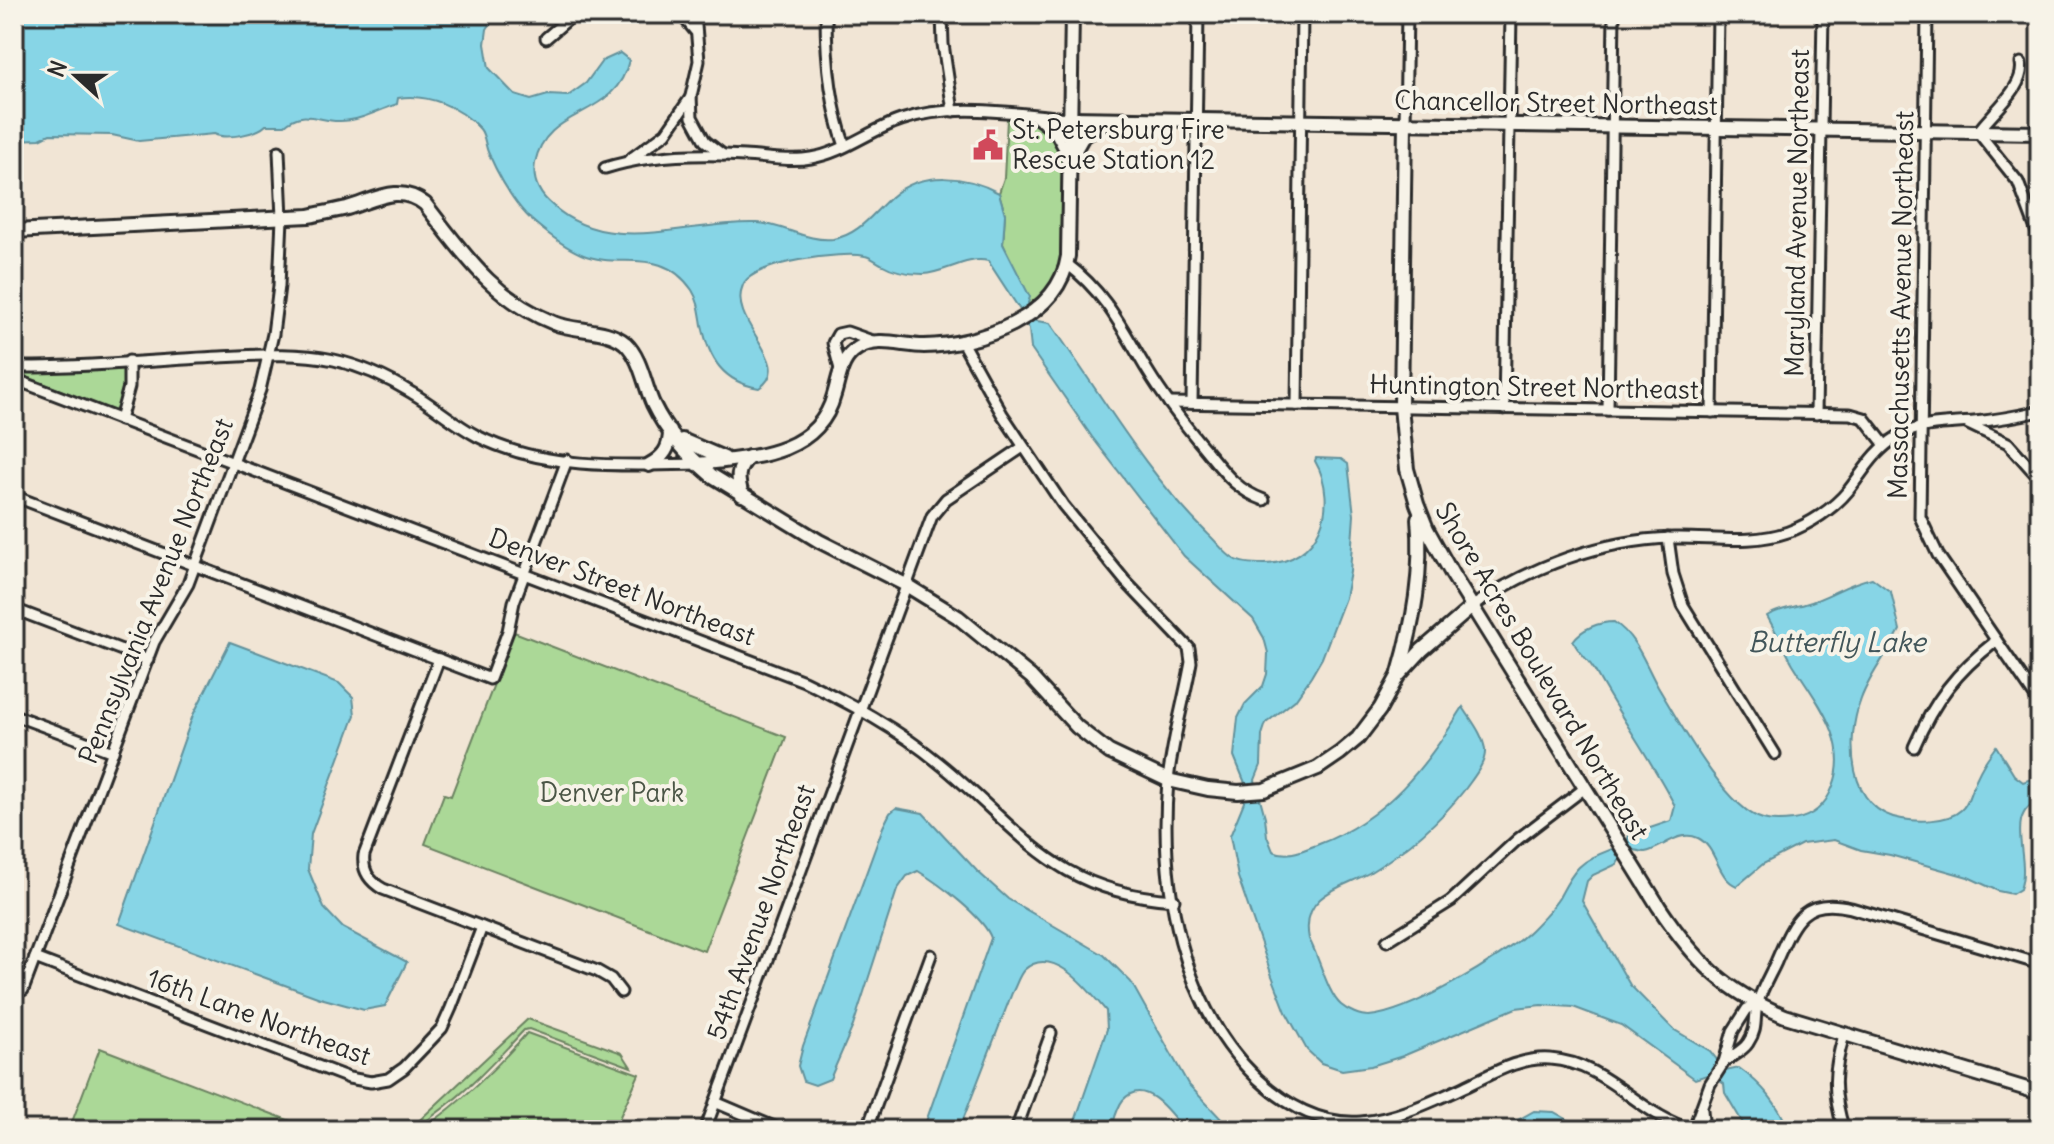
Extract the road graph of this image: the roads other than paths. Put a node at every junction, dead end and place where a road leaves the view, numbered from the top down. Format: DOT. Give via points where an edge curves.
graph roads {
  1 [pos="574,14"];
  2 [pos="681,14"];
  3 [pos="695,14"];
  4 [pos="826,14"];
  5 [pos="942,14"];
  6 [pos="1072,14"];
  7 [pos="1198,14"];
  8 [pos="1302,14"];
  9 [pos="1407,14"];
  10 [pos="1511,14"];
  11 [pos="1614,14"];
  12 [pos="1718,14"];
  13 [pos="1823,14"];
  14 [pos="1927,14"];
  15 [pos="695,31"];
  16 [pos="546,38"];
  17 [pos="2021,63"];
  18 [pos="691,96"];
  19 [pos="953,111"];
  20 [pos="1032,115"];
  21 [pos="1070,118"];
  22 [pos="1114,118"];
  23 [pos="1196,119"];
  24 [pos="1300,121"];
  25 [pos="1405,123"];
  26 [pos="1509,124"];
  27 [pos="1612,126"];
  28 [pos="1717,128"];
  29 [pos="1821,129"];
  30 [pos="1925,132"];
  31 [pos="1978,132"];
  32 [pos="2040,133"];
  33 [pos="845,146"];
  34 [pos="279,151"];
  35 [pos="723,155"];
  36 [pos="1070,160"];
  37 [pos="626,161"];
  38 [pos="605,168"];
  39 [pos="282,218"];
  40 [pos="14,231"];
  41 [pos="2040,240"];
  42 [pos="1067,264"];
  43 [pos="875,342"];
  44 [pos="962,342"];
  45 [pos="269,354"];
  46 [pos="129,361"];
  47 [pos="14,367"];
  48 [pos="840,369"];
  49 [pos="14,379"];
  50 [pos="1169,403"];
  51 [pos="1192,403"];
  52 [pos="1297,405"];
  53 [pos="1401,407"];
  54 [pos="1504,409"];
  55 [pos="1608,410"];
  56 [pos="2040,411"];
  57 [pos="1712,412"];
  58 [pos="1816,414"];
  59 [pos="120,420"];
  60 [pos="1963,423"];
  61 [pos="1921,427"];
  62 [pos="670,431"];
  63 [pos="1885,445"];
  64 [pos="1023,447"];
  65 [pos="749,457"];
  66 [pos="731,459"];
  67 [pos="567,460"];
  68 [pos="233,462"];
  69 [pos="697,464"];
  70 [pos="649,465"];
  71 [pos="2040,479"];
  72 [pos="742,495"];
  73 [pos="14,496"];
  74 [pos="1264,500"];
  75 [pos="1417,504"];
  76 [pos="1668,538"];
  77 [pos="194,564"];
  78 [pos="525,574"];
  79 [pos="906,585"];
  80 [pos="1473,606"];
  81 [pos="14,609"];
  82 [pos="1996,641"];
  83 [pos="439,659"];
  84 [pos="148,660"];
  85 [pos="1398,676"];
  86 [pos="2040,704"];
  87 [pos="859,709"];
  88 [pos="14,715"];
  89 [pos="1914,747"];
  90 [pos="113,752"];
  91 [pos="1775,754"];
  92 [pos="1168,780"];
  93 [pos="1585,788"];
  94 [pos="1174,900"];
  95 [pos="482,927"];
  96 [pos="1387,941"];
  97 [pos="931,955"];
  98 [pos="35,958"];
  99 [pos="2040,964"];
  100 [pos="23,990"];
  101 [pos="621,992"];
  102 [pos="1757,1005"];
  103 [pos="1051,1033"];
  104 [pos="1844,1035"];
  105 [pos="1724,1062"];
  106 [pos="2040,1093"];
  107 [pos="715,1102"];
  108 [pos="1702,1103"];
  109 [pos="705,1130"];
  110 [pos="781,1130"];
  111 [pos="867,1130"];
  112 [pos="1016,1130"];
  113 [pos="1693,1130"];
  114 [pos="1704,1130"];
  115 [pos="1844,1130"];
  1 -- 16 [label="street"];
  2 -- 15 [label="street"];
  3 -- 15 [label="street"];
  4 -- 33 [label="street" via="831,86"];
  5 -- 19 [label="street"];
  6 -- 21 [label="street"];
  7 -- 23 [label="street"];
  8 -- 24 [label="street"];
  9 -- 25 [label="street, Shore Acres Boulevard Northeast"];
  10 -- 26 [label="street"];
  11 -- 27 [label="street"];
  12 -- 28 [label="street"];
  13 -- 29 [label="street, Maryland Avenue Northeast"];
  14 -- 30 [label="street, Massachusetts Avenue Northeast"];
  15 -- 18 [label="street" via="699,61"];
  17 -- 31 [label="street" via="2019,84"];
  18 -- 35 [label="street" via="694,126"];
  18 -- 37 [label="street" via="666,133"];
  19 -- 20 [label="street"];
  19 -- 33 [label="street" via="900,120"];
  20 -- 21 [label="street"];
  20 -- 36 [label="street" via="1055,132"];
  21 -- 22 [label="street, Chancellor Street Northeast"];
  21 -- 36 [label="street"];
  22 -- 23 [label="street, Chancellor Street Northeast"];
  22 -- 36 [label="street" via="1088,131"];
  23 -- 24 [label="street, Chancellor Street Northeast"];
  23 -- 51 [label="street"];
  24 -- 25 [label="street, Chancellor Street Northeast"];
  24 -- 52 [label="street"];
  25 -- 26 [label="street, Chancellor Street Northeast"];
  25 -- 53 [label="street, Shore Acres Boulevard Northeast"];
  26 -- 27 [label="street, Chancellor Street Northeast"];
  26 -- 54 [label="street"];
  27 -- 28 [label="street, Chancellor Street Northeast"];
  27 -- 55 [label="street"];
  28 -- 29 [label="street, Chancellor Street Northeast"];
  28 -- 57 [label="street"];
  29 -- 30 [label="street, Chancellor Street Northeast"];
  29 -- 58 [label="street, Maryland Avenue Northeast"];
  30 -- 31 [label="street, Chancellor Street Northeast"];
  30 -- 61 [label="street, Massachusetts Avenue Northeast"];
  31 -- 32 [label="street, Chancellor Street Northeast"];
  31 -- 41 [label="street" via="2018,182"];
  33 -- 35 [label="street" via="811,158"];
  34 -- 39 [label="street, Pennsylvania Avenue Northeast"];
  35 -- 37 [label="street"];
  36 -- 42 [label="street"];
  37 -- 38 [label="street"];
  39 -- 40 [label="street"];
  39 -- 45 [label="street, Pennsylvania Avenue Northeast" via="278,308"];
  39 -- 62 [label="street" via="330,212 388,193 415,197 474,268 509,297 552,322 606,334 625,344"];
  42 -- 44 [label="street" via="1052,295 1032,311 988,335"];
  42 -- 50 [label="street" via="1084,276 1118,318"];
  43 -- 44 [label="street"];
  43 -- 48 [label="street" via="853,352"];
  43 -- 48 [label="street" via="838,334 833,343"];
  44 -- 64 [label="street"];
  45 -- 46 [label="street"];
  45 -- 67 [label="street" via="325,359 369,371 414,393 482,439"];
  45 -- 68 [label="street, Pennsylvania Avenue Northeast"];
  46 -- 47 [label="street"];
  46 -- 59 [label="street"];
  48 -- 65 [label="street" via="830,407 810,434 781,450"];
  49 -- 59 [label="street, Denver Street Northeast"];
  50 -- 51 [label="street, Huntington Street Northeast"];
  50 -- 74 [label="street" via="1235,485"];
  51 -- 52 [label="street, Huntington Street Northeast"];
  52 -- 53 [label="street, Huntington Street Northeast"];
  53 -- 54 [label="street, Huntington Street Northeast"];
  53 -- 75 [label="street, Shore Acres Boulevard Northeast" via="1407,469"];
  54 -- 55 [label="street, Huntington Street Northeast"];
  55 -- 57 [label="street, Huntington Street Northeast"];
  56 -- 60 [label="street"];
  57 -- 58 [label="street, Huntington Street Northeast"];
  58 -- 63 [label="street, Huntington Street Northeast" via="1858,416"];
  59 -- 68 [label="street, Denver Street Northeast"];
  60 -- 61 [label="street"];
  60 -- 71 [label="street" via="2008,443"];
  61 -- 63 [label="street"];
  61 -- 82 [label="street, Massachusetts Avenue Northeast" via="1919,505 1924,528"];
  62 -- 66 [label="street" via="694,447"];
  62 -- 69 [label="street"];
  62 -- 70 [label="street" via="665,453"];
  63 -- 76 [label="street" via="1838,502 1802,526 1753,540"];
  64 -- 79 [label="street, 54th Avenue Northeast" via="940,503"];
  64 -- 92 [label="street" via="1093,542 1189,648 1191,662"];
  65 -- 66 [label="street"];
  65 -- 72 [label="street" via="738,476"];
  66 -- 69 [label="street"];
  67 -- 70 [label="street"];
  67 -- 78 [label="street"];
  68 -- 77 [label="street, Pennsylvania Avenue Northeast"];
  68 -- 78 [label="street, Denver Street Northeast"];
  69 -- 70 [label="street"];
  69 -- 72 [label="street"];
  72 -- 79 [label="street"];
  73 -- 77 [label="street"];
  75 -- 80 [label="street, Shore Acres Boulevard Northeast"];
  75 -- 85 [label="street" via="1418,587"];
  76 -- 80 [label="street" via="1555,562"];
  76 -- 91 [label="street" via="1683,605"];
  77 -- 83 [label="street"];
  77 -- 84 [label="street, Pennsylvania Avenue Northeast"];
  78 -- 83 [label="street" via="490,679"];
  78 -- 87 [label="street, Denver Street Northeast" via="804,681"];
  79 -- 87 [label="street, 54th Avenue Northeast"];
  79 -- 92 [label="street" via="1002,651 1109,752"];
  80 -- 85 [label="street"];
  80 -- 93 [label="street, Shore Acres Boulevard Northeast"];
  81 -- 84 [label="street"];
  82 -- 86 [label="street, Massachusetts Avenue Northeast"];
  82 -- 89 [label="street" via="1952,680"];
  83 -- 95 [label="street" via="363,863 376,885"];
  84 -- 90 [label="street, Pennsylvania Avenue Northeast"];
  85 -- 92 [label="street" via="1358,738 1318,768 1264,790 1198,788"];
  87 -- 94 [label="street, Denver Street Northeast" via="937,761 1052,863 1115,891"];
  87 -- 107 [label="street, 54th Avenue Northeast"];
  88 -- 90 [label="street"];
  90 -- 98 [label="street, Pennsylvania Avenue Northeast"];
  92 -- 94 [label="street" via="1167,846"];
  93 -- 96 [label="street" via="1518,839 1451,901"];
  93 -- 102 [label="street, Shore Acres Boulevard Northeast" via="1695,957"];
  94 -- 113 [label="street" via="1192,975 1208,1015 1246,1068 1305,1113 1335,1121 1374,1120 1431,1102 1503,1068 1548,1059 1599,1073 1667,1121"];
  95 -- 98 [label="street, 16th Lane Northeast" via="442,1028 404,1068 371,1082 337,1074"];
  95 -- 101 [label="street" via="597,971"];
  97 -- 111 [label="street"];
  98 -- 100 [label="street, Pennsylvania Avenue Northeast"];
  99 -- 102 [label="street" via="1871,913 1819,905 1790,928"];
  102 -- 104 [label="street, Shore Acres Boulevard Northeast"];
  102 -- 105 [label="street" via="1747,1009 1733,1031"];
  102 -- 105 [label="street" via="1758,1022 1748,1043"];
  103 -- 112 [label="street"];
  104 -- 106 [label="street, Shore Acres Boulevard Northeast"];
  104 -- 115 [label="street" via="1833,1085"];
  105 -- 108 [label="street"];
  107 -- 109 [label="street, 54th Avenue Northeast"];
  107 -- 110 [label="street"];
  108 -- 113 [label="street"];
  108 -- 114 [label="street"];
}
